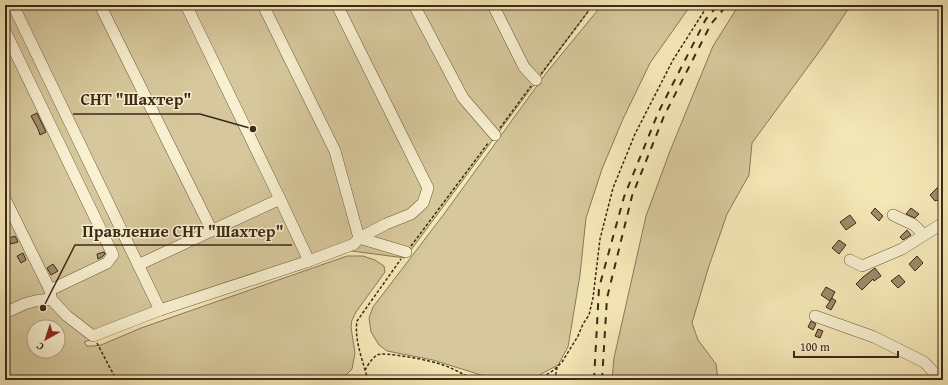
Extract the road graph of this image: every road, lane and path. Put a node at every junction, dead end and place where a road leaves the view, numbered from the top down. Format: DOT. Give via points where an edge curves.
graph roads {
  1 [pos="13,5"];
  2 [pos="100,5"];
  3 [pos="186,5"];
  4 [pos="263,5"];
  5 [pos="337,5"];
  6 [pos="414,5"];
  7 [pos="493,5"];
  8 [pos="593,5"];
  9 [pos="708,5"];
  10 [pos="5,31"];
  11 [pos="536,80"];
  12 [pos="495,135"];
  13 [pos="5,199"];
  14 [pos="280,199"];
  15 [pos="893,215"];
  16 [pos="943,223"];
  17 [pos="212,231"];
  18 [pos="924,236"];
  19 [pos="359,238"];
  20 [pos="406,252"];
  21 [pos="850,260"];
  22 [pos="309,261"];
  23 [pos="138,265"];
  24 [pos="51,295"];
  25 [pos="160,310"];
  26 [pos="5,313"];
  27 [pos="815,316"];
  28 [pos="93,336"];
  29 [pos="557,367"];
  30 [pos="365,370"];
  31 [pos="118,380"];
  32 [pos="367,380"];
  33 [pos="477,380"];
  34 [pos="538,380"];
  35 [pos="555,380"];
  36 [pos="940,380"];
  1 -- 23 [label="street"];
  2 -- 17 [label="street"];
  3 -- 14 [label="street"];
  4 -- 19 [label="street" via="336,151"];
  5 -- 19 [label="street" via="428,188 423,202 411,214"];
  6 -- 12 [label="street" via="463,98"];
  7 -- 11 [label="street" via="524,67"];
  8 -- 11 [label="path"];
  9 -- 29 [label="path" via="673,60 635,134 613,188 600,239 589,315 570,351"];
  10 -- 24 [label="street" via="114,255 107,263"];
  11 -- 12 [label="path"];
  12 -- 20 [label="path"];
  13 -- 24 [label="street"];
  14 -- 17 [label="street"];
  14 -- 22 [label="street"];
  15 -- 18 [label="street" via="914,225"];
  16 -- 18 [label="street"];
  17 -- 23 [label="street"];
  18 -- 21 [label="street" via="902,250 862,266"];
  19 -- 20 [label="street"];
  19 -- 22 [label="street" via="354,244"];
  20 -- 30 [label="path" via="357,320 358,342"];
  22 -- 25 [label="street"];
  23 -- 25 [label="street"];
  24 -- 26 [label="street"];
  24 -- 28 [label="street" via="67,316"];
  25 -- 28 [label="street"];
  27 -- 36 [label="street" via="874,338 924,362"];
  28 -- 31 [label="path"];
  29 -- 34 [label="path"];
  29 -- 35 [label="path"];
  30 -- 32 [label="path"];
  30 -- 33 [label="path" via="376,355 381,354 442,364"];
}
